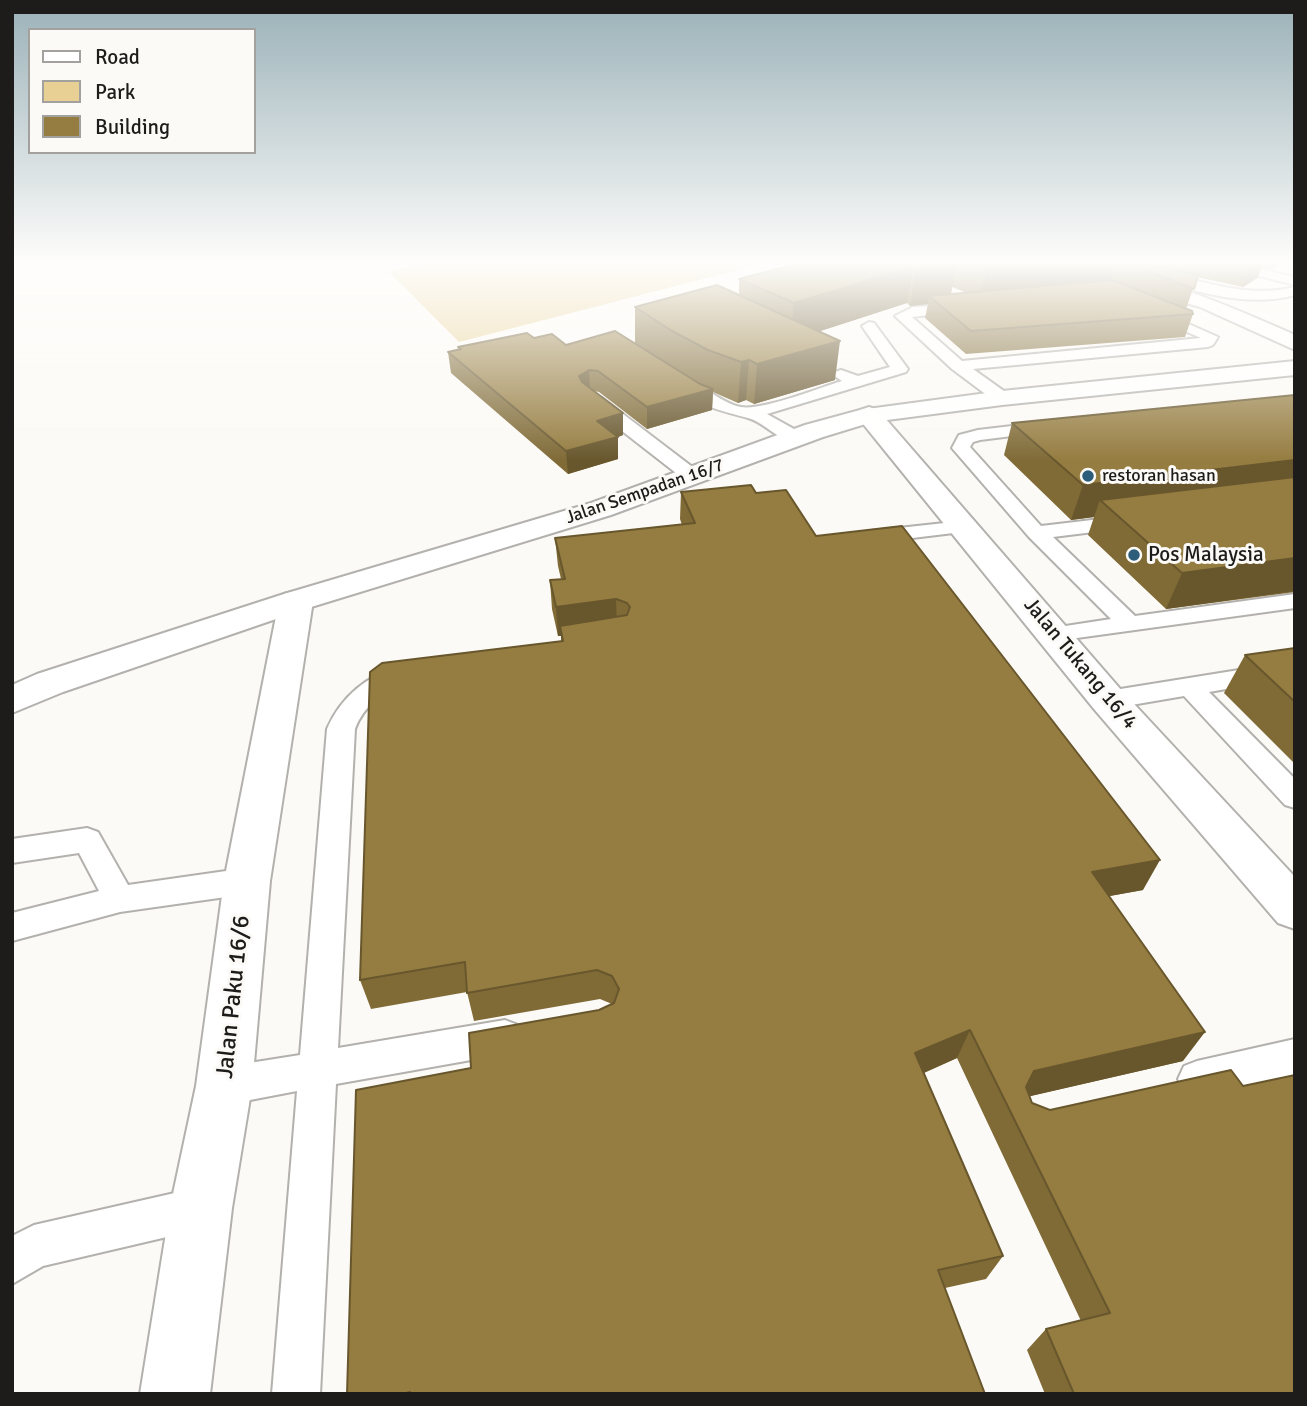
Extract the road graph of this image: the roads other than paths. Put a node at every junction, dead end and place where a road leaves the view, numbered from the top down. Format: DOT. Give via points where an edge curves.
graph roads {
  1 [pos="872,330"];
  2 [pos="916,330"];
  3 [pos="1194,330"];
  4 [pos="1266,330"];
  5 [pos="1295,343"];
  6 [pos="822,365"];
  7 [pos="958,366"];
  8 [pos="1295,368"];
  9 [pos="662,372"];
  10 [pos="591,398"];
  11 [pos="1002,398"];
  12 [pos="863,399"];
  13 [pos="752,413"];
  14 [pos="1061,425"];
  15 [pos="797,438"];
  16 [pos="692,476"];
  17 [pos="1145,519"];
  18 [pos="963,527"];
  19 [pos="1037,533"];
  20 [pos="852,539"];
  21 [pos="296,601"];
  22 [pos="1295,601"];
  23 [pos="1131,625"];
  24 [pos="1055,634"];
  25 [pos="425,664"];
  26 [pos="1295,669"];
  27 [pos="1189,686"];
  28 [pos="1108,699"];
  29 [pos="12,700"];
  30 [pos="1295,797"];
  31 [pos="12,851"];
  32 [pos="247,881"];
  33 [pos="120,899"];
  34 [pos="1295,909"];
  35 [pos="12,927"];
  36 [pos="533,1032"];
  37 [pos="1295,1057"];
  38 [pos="319,1071"];
  39 [pos="224,1086"];
  40 [pos="1164,1086"];
  41 [pos="201,1208"];
  42 [pos="12,1262"];
  43 [pos="175,1394"];
  44 [pos="296,1394"];
  1 -- 12 [label="lane" via="900,369"];
  2 -- 7 [label="lane"];
  3 -- 7 [label="lane" via="1211,337 1208,342"];
  4 -- 5 [label="street"];
  6 -- 12 [label="lane"];
  7 -- 11 [label="lane"];
  8 -- 11 [label="street, Jalan Sempadan 16/7"];
  9 -- 13 [label="lane" via="728,409"];
  10 -- 16 [label="lane"];
  11 -- 12 [label="street, Jalan Sempadan 16/7"];
  12 -- 13 [label="lane"];
  12 -- 15 [label="street, Jalan Sempadan 16/7"];
  12 -- 18 [label="street, Jalan Tukang 16/4"];
  13 -- 15 [label="lane"];
  14 -- 19 [label="lane" via="978,435 965,439 961,448"];
  15 -- 16 [label="street, Jalan Sempadan 16/7"];
  16 -- 21 [label="street, Jalan Sempadan 16/7" via="601,509"];
  17 -- 19 [label="lane"];
  18 -- 20 [label="lane"];
  18 -- 24 [label="street, Jalan Tukang 16/4"];
  19 -- 23 [label="lane"];
  21 -- 29 [label="street, Jalan Sempadan 16/7" via="50,683"];
  21 -- 32 [label="street, Jalan Paku 16/6"];
  22 -- 23 [label="lane"];
  23 -- 24 [label="lane"];
  24 -- 28 [label="street, Jalan Tukang 16/4"];
  25 -- 38 [label="lane" via="366,693 347,712 341,729"];
  26 -- 27 [label="lane"];
  27 -- 28 [label="lane"];
  27 -- 30 [label="lane"];
  28 -- 34 [label="street, Jalan Tukang 16/4"];
  31 -- 33 [label="lane" via="87,840"];
  32 -- 33 [label="lane"];
  32 -- 39 [label="street, Jalan Paku 16/6"];
  33 -- 35 [label="lane"];
  36 -- 38 [label="lane"];
  37 -- 40 [label="lane"];
  38 -- 39 [label="lane"];
  38 -- 44 [label="lane"];
  39 -- 41 [label="street, Jalan Paku 16/6"];
  41 -- 42 [label="lane" via="34,1247"];
  41 -- 43 [label="street, Jalan Paku 16/6"];
}
